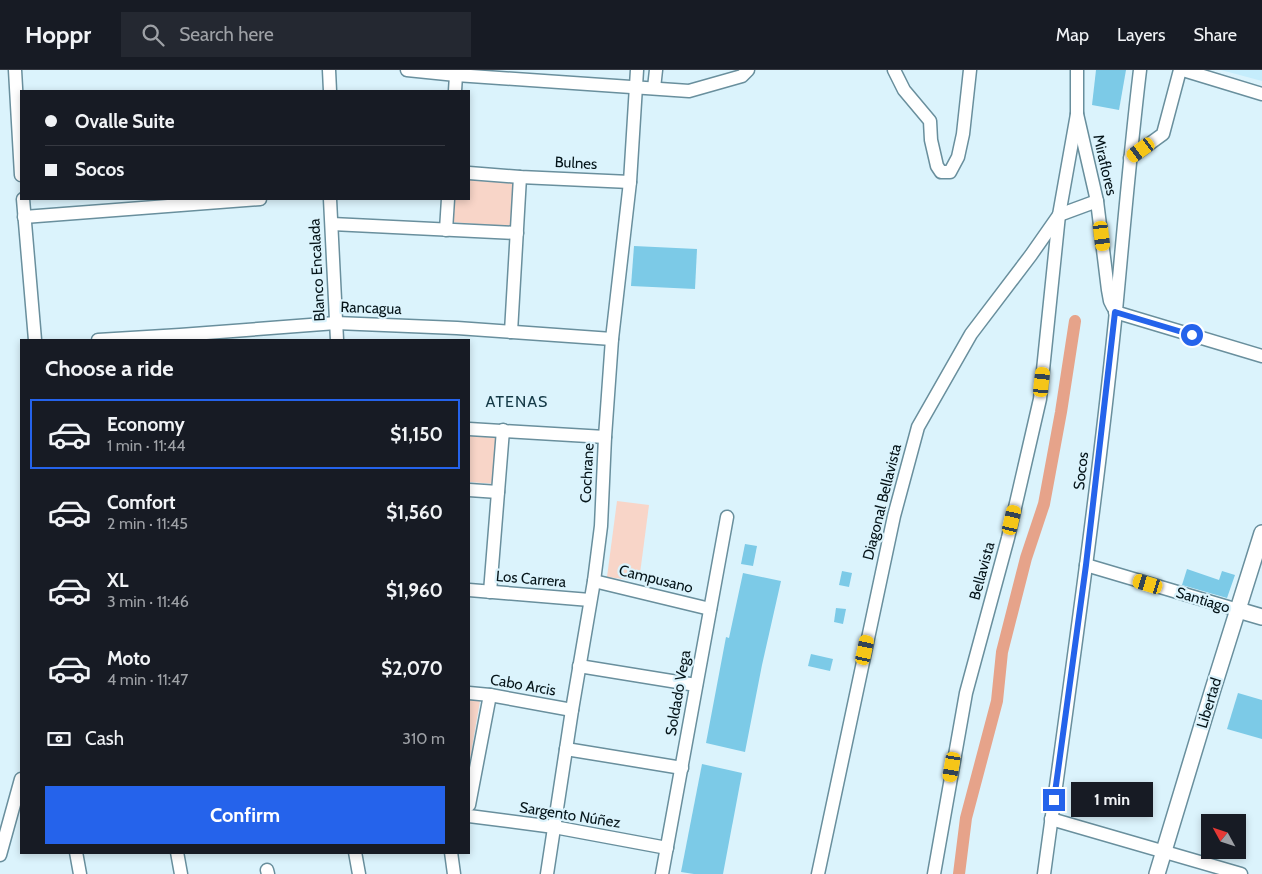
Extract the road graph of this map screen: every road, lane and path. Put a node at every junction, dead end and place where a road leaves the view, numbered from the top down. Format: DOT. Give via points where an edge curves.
graph roads {
  1 [pos="15,70"];
  2 [pos="329,70"];
  3 [pos="407,70"];
  4 [pos="637,70"];
  5 [pos="656,70"];
  6 [pos="748,70"];
  7 [pos="894,70"];
  8 [pos="970,70"];
  9 [pos="1077,70"];
  10 [pos="1140,70"];
  11 [pos="1181,70"];
  12 [pos="456,75"];
  13 [pos="636,87"];
  14 [pos="654,88"];
  15 [pos="330,90"];
  16 [pos="455,90"];
  17 [pos="1262,94"];
  18 [pos="1077,114"];
  19 [pos="20,158"];
  20 [pos="1130,158"];
  21 [pos="470,173"];
  22 [pos="520,177"];
  23 [pos="630,182"];
  24 [pos="23,200"];
  25 [pos="247,200"];
  26 [pos="330,200"];
  27 [pos="448,200"];
  28 [pos="1097,201"];
  29 [pos="1059,215"];
  30 [pos="24,217"];
  31 [pos="332,224"];
  32 [pos="446,230"];
  33 [pos="517,233"];
  34 [pos="1115,312"];
  35 [pos="336,323"];
  36 [pos="512,332"];
  37 [pos="457,334"];
  38 [pos="35,339"];
  39 [pos="114,339"];
  40 [pos="337,339"];
  41 [pos="612,339"];
  42 [pos="1262,356"];
  43 [pos="470,428"];
  44 [pos="503,430"];
  45 [pos="605,437"];
  46 [pos="470,490"];
  47 [pos="498,492"];
  48 [pos="727,517"];
  49 [pos="1262,533"];
  50 [pos="1086,565"];
  51 [pos="594,581"];
  52 [pos="470,590"];
  53 [pos="490,592"];
  54 [pos="590,600"];
  55 [pos="710,609"];
  56 [pos="1238,610"];
  57 [pos="1262,618"];
  58 [pos="579,666"];
  59 [pos="696,685"];
  60 [pos="470,693"];
  61 [pos="490,695"];
  62 [pos="572,710"];
  63 [pos="566,749"];
  64 [pos="682,768"];
  65 [pos="20,783"];
  66 [pos="470,800"];
  67 [pos="470,816"];
  68 [pos="1051,819"];
  69 [pos="554,827"];
  70 [pos="667,848"];
  71 [pos="1164,852"];
  72 [pos="76,854"];
  73 [pos="176,854"];
  74 [pos="354,854"];
  75 [pos="0,855"];
  76 [pos="452,855"];
  77 [pos="80,874"];
  78 [pos="181,874"];
  79 [pos="359,874"];
  80 [pos="454,874"];
  81 [pos="547,874"];
  82 [pos="662,874"];
  83 [pos="818,874"];
  84 [pos="934,874"];
  85 [pos="1044,874"];
  86 [pos="1157,874"];
  87 [pos="1241,874"];
  1 -- 19 [label="street"];
  2 -- 15 [label="street"];
  3 -- 12 [label="street"];
  4 -- 13 [label="street, Cochrane"];
  5 -- 14 [label="street"];
  6 -- 14 [label="street" via="742,76 688,91"];
  7 -- 8 [label="street" via="904,90 930,121 937,166 942,172 950,172 958,157"];
  9 -- 18 [label="street, Miraflores"];
  10 -- 20 [label="street, Socos"];
  11 -- 17 [label="street"];
  11 -- 20 [label="street" via="1164,134"];
  12 -- 13 [label="street"];
  12 -- 16 [label="street"];
  13 -- 14 [label="street"];
  13 -- 23 [label="street, Cochrane"];
  18 -- 28 [label="street, Miraflores"];
  18 -- 29 [label="street, Miraflores"];
  20 -- 34 [label="street, Socos"];
  21 -- 22 [label="street, Bulnes"];
  22 -- 23 [label="street, Bulnes"];
  22 -- 33 [label="street"];
  23 -- 41 [label="street, Cochrane"];
  24 -- 30 [label="street"];
  25 -- 30 [label="street"];
  26 -- 31 [label="street, Blanco Encalada"];
  27 -- 32 [label="street"];
  28 -- 29 [label="street"];
  28 -- 34 [label="street, Miraflores" via="1109,295"];
  29 -- 83 [label="street, Diagonal Bellavista" via="971,334 918,427 894,516"];
  29 -- 84 [label="street, Bellavista" via="1040,399 1008,538 966,693"];
  30 -- 38 [label="street"];
  31 -- 32 [label="street"];
  31 -- 35 [label="street, Blanco Encalada"];
  32 -- 33 [label="street"];
  33 -- 36 [label="street"];
  34 -- 42 [label="street"];
  34 -- 50 [label="street, Socos"];
  35 -- 37 [label="street, Rancagua"];
  35 -- 39 [label="street, Rancagua"];
  35 -- 40 [label="street, Blanco Encalada"];
  36 -- 37 [label="street, Rancagua"];
  36 -- 41 [label="street, Rancagua"];
  41 -- 45 [label="street, Cochrane"];
  43 -- 44 [label="street"];
  44 -- 45 [label="street"];
  44 -- 47 [label="street"];
  45 -- 51 [label="street, Cochrane" via="601,526"];
  46 -- 47 [label="street"];
  47 -- 53 [label="street"];
  48 -- 55 [label="street, Soldado Vega"];
  49 -- 56 [label="main road, Libertad"];
  50 -- 56 [label="street, Santiago"];
  50 -- 68 [label="street, Socos"];
  51 -- 54 [label="street, Cochrane"];
  51 -- 55 [label="street, Campusano"];
  52 -- 53 [label="street, Los Carrera"];
  53 -- 54 [label="street, Los Carrera"];
  54 -- 58 [label="street, Cochrane"];
  55 -- 59 [label="street, Soldado Vega"];
  56 -- 57 [label="main road, Santiago"];
  56 -- 71 [label="main road, Libertad"];
  58 -- 59 [label="street"];
  58 -- 62 [label="street, Cochrane"];
  59 -- 64 [label="street, Soldado Vega"];
  60 -- 61 [label="street, Cabo Arcis"];
  61 -- 62 [label="street, Cabo Arcis"];
  61 -- 66 [label="street"];
  62 -- 63 [label="street, Cochrane"];
  63 -- 64 [label="street"];
  63 -- 69 [label="street, Cochrane"];
  64 -- 70 [label="street, Soldado Vega"];
  65 -- 75 [label="street"];
  67 -- 69 [label="street, Sargento Núñez"];
  68 -- 71 [label="street"];
  68 -- 85 [label="street, Socos"];
  69 -- 70 [label="street, Sargento Núñez"];
  69 -- 81 [label="street, Cochrane"];
  70 -- 82 [label="street, Soldado Vega"];
  71 -- 86 [label="main road, Libertad"];
  71 -- 87 [label="street"];
  72 -- 77 [label="street"];
  73 -- 78 [label="street"];
  74 -- 79 [label="street"];
  76 -- 80 [label="street"];
}
